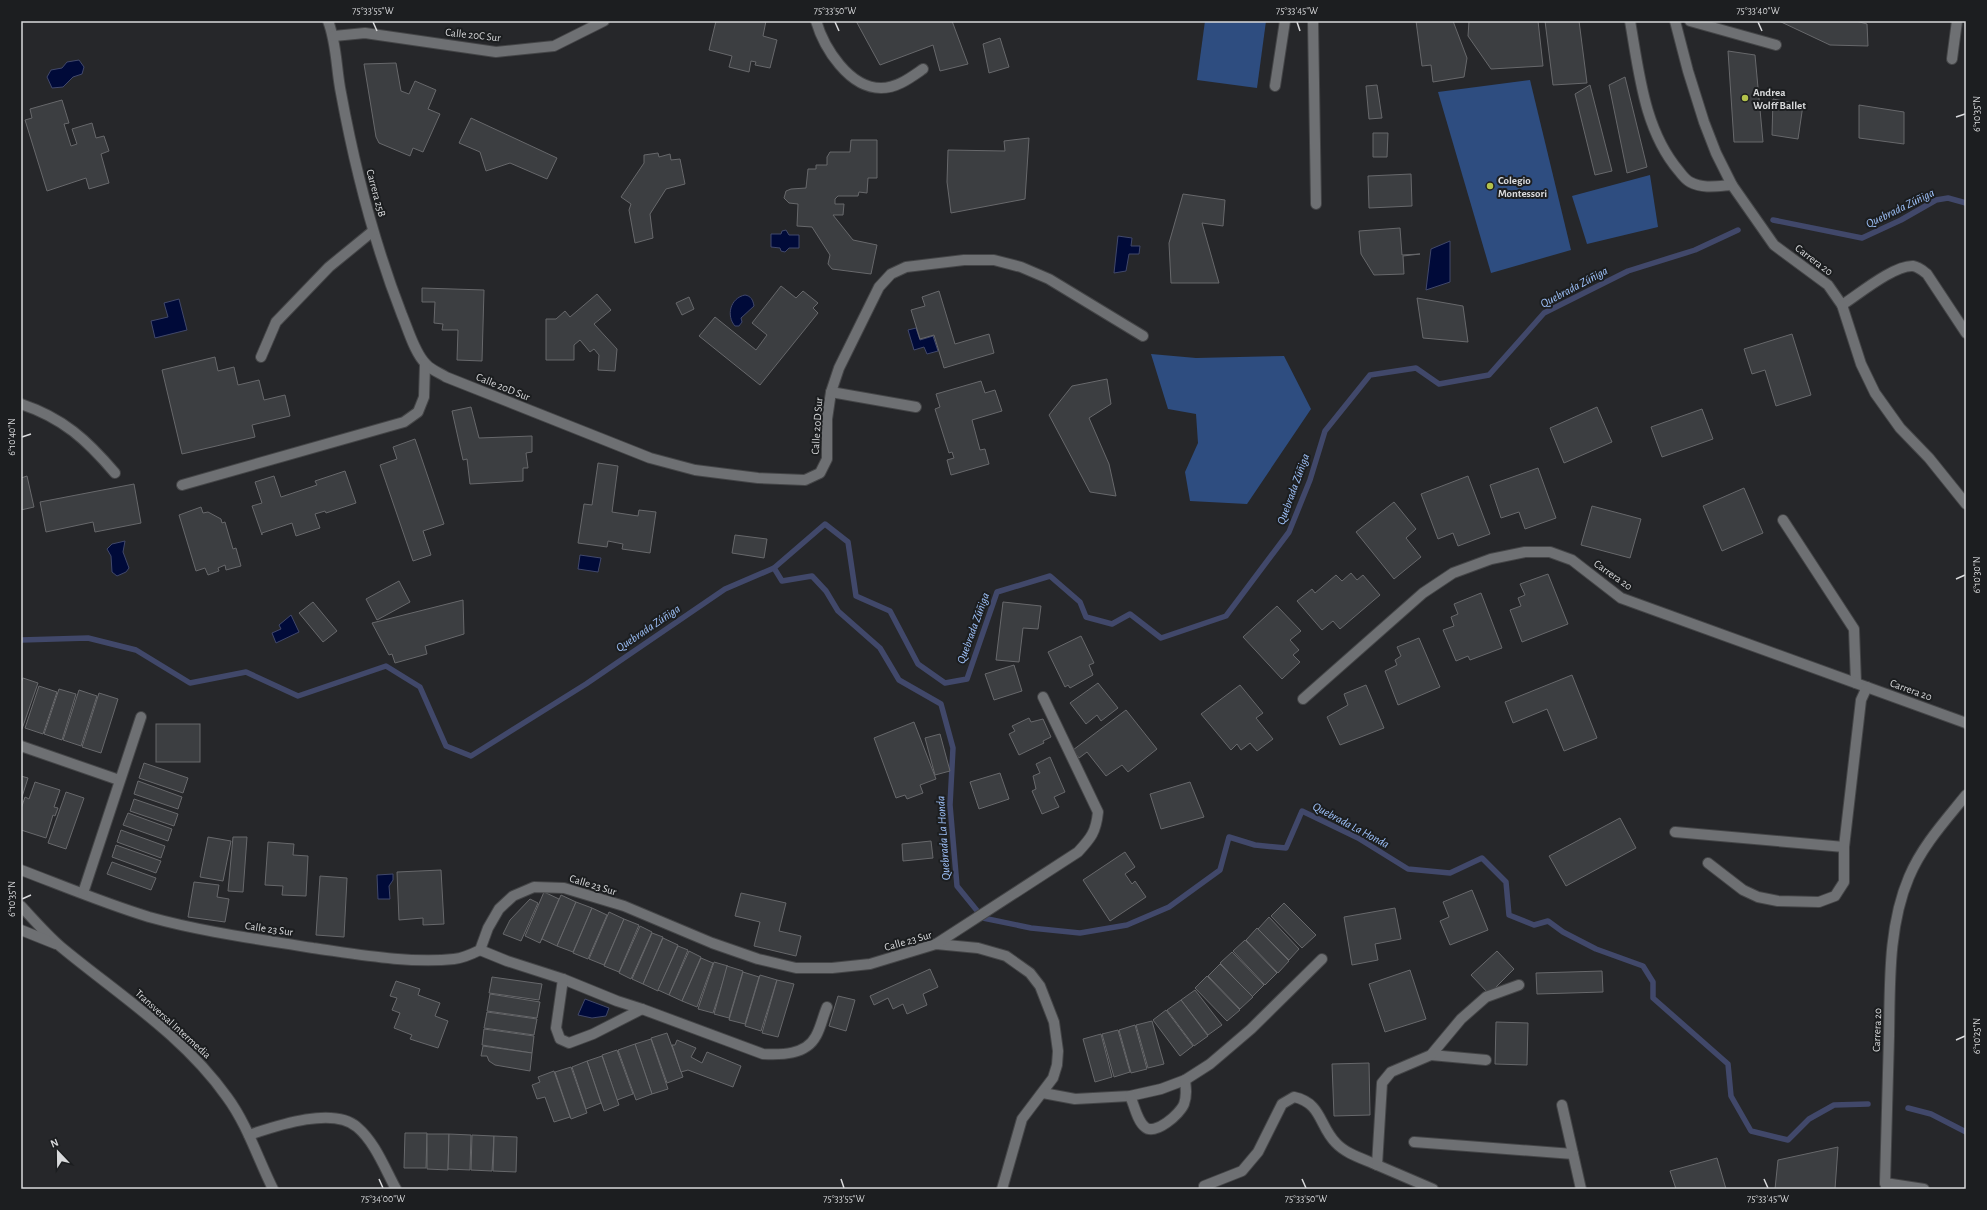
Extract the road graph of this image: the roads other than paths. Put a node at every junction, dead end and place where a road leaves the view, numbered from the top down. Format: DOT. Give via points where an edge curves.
graph roads {
  1 [pos="328,21"];
  2 [pos="604,21"];
  3 [pos="816,21"];
  4 [pos="1285,21"];
  5 [pos="1313,21"];
  6 [pos="1630,21"];
  7 [pos="1675,21"];
  8 [pos="1690,21"];
  9 [pos="1957,21"];
  10 [pos="334,36"];
  11 [pos="1776,45"];
  12 [pos="1952,59"];
  13 [pos="923,69"];
  14 [pos="1275,86"];
  15 [pos="1732,185"];
  16 [pos="1316,204"];
  17 [pos="374,231"];
  18 [pos="1842,305"];
  19 [pos="1966,333"];
  20 [pos="1143,336"];
  21 [pos="261,357"];
  22 [pos="425,364"];
  23 [pos="831,392"];
  24 [pos="21,404"];
  25 [pos="916,407"];
  26 [pos="115,474"];
  27 [pos="182,485"];
  28 [pos="1966,504"];
  29 [pos="1783,520"];
  30 [pos="1856,683"];
  31 [pos="1867,687"];
  32 [pos="1043,697"];
  33 [pos="1303,699"];
  34 [pos="141,717"];
  35 [pos="1966,723"];
  36 [pos="21,746"];
  37 [pos="119,780"];
  38 [pos="1966,795"];
  39 [pos="1675,832"];
  40 [pos="1844,847"];
  41 [pos="1708,863"];
  42 [pos="21,870"];
  43 [pos="83,893"];
  44 [pos="21,906"];
  45 [pos="21,930"];
  46 [pos="936,944"];
  47 [pos="60,946"];
  48 [pos="480,950"];
  49 [pos="1322,959"];
  50 [pos="563,979"];
  51 [pos="1519,985"];
  52 [pos="827,1007"];
  53 [pos="642,1009"];
  54 [pos="1431,1056"];
  55 [pos="1486,1060"];
  56 [pos="1185,1080"];
  57 [pos="1043,1093"];
  58 [pos="1130,1096"];
  59 [pos="1562,1105"];
  60 [pos="249,1135"];
  61 [pos="1414,1142"];
  62 [pos="1573,1154"];
  63 [pos="1377,1165"];
  64 [pos="1204,1186"];
  65 [pos="1886,1186"];
  66 [pos="273,1189"];
  67 [pos="396,1189"];
  68 [pos="1002,1189"];
  69 [pos="1433,1189"];
  70 [pos="1581,1189"];
  71 [pos="1924,1189"];
  1 -- 10 [label="street, Carrera 25B"];
  2 -- 10 [label="street, Calle 20C Sur" via="554,46 496,52 365,33"];
  3 -- 13 [label="street" via="821,38 840,65 860,83 881,88 903,83"];
  4 -- 14 [label="street"];
  5 -- 16 [label="street"];
  6 -- 15 [label="street" via="1647,106 1655,132 1672,162 1689,182 1706,187"];
  7 -- 15 [label="street, Carrera 20" via="1704,122"];
  8 -- 11 [label="street"];
  9 -- 12 [label="street"];
  10 -- 17 [label="street, Carrera 25B" via="337,74 350,143"];
  15 -- 18 [label="street, Carrera 20" via="1774,245 1828,285"];
  17 -- 21 [label="street" via="329,267 276,322"];
  17 -- 22 [label="street, Carrera 25B" via="412,341"];
  18 -- 19 [label="street" via="1897,269 1919,267 1927,274"];
  18 -- 28 [label="street, Carrera 20" via="1861,364 1875,393 1900,428 1929,458"];
  20 -- 23 [label="street, Calle 20D Sur" via="1049,279 1021,266 994,260 964,260 906,267 890,274 879,287"];
  22 -- 23 [label="street, Calle 20D Sur" via="446,378 650,458 695,470 758,478 805,480 820,473 827,459 827,419"];
  22 -- 27 [label="street" via="424,397 418,412 404,422"];
  23 -- 25 [label="street"];
  24 -- 26 [label="street" via="59,420 80,435"];
  29 -- 30 [label="street" via="1854,629"];
  30 -- 31 [label="street, Carrera 20"];
  30 -- 33 [label="street, Carrera 20" via="1621,598 1572,560 1550,552 1531,552 1491,559 1453,573 1423,593"];
  31 -- 35 [label="street, Carrera 20"];
  31 -- 40 [label="street" via="1861,700"];
  32 -- 46 [label="street" via="1098,812 1097,826 1078,852"];
  34 -- 37 [label="street"];
  36 -- 37 [label="street"];
  37 -- 43 [label="street"];
  38 -- 65 [label="street, Carrera 20" via="1922,851 1909,877 1893,942 1889,1007"];
  39 -- 40 [label="street"];
  40 -- 41 [label="street" via="1844,882 1835,896 1819,902 1778,901 1758,897 1743,890"];
  42 -- 43 [label="street, Calle 23 Sur"];
  43 -- 48 [label="street, Calle 23 Sur" via="148,916 193,928 362,955 430,960 455,959"];
  44 -- 47 [label="street, Transversal Intermedia"];
  45 -- 47 [label="street"];
  46 -- 48 [label="street, Calle 23 Sur" via="870,964 796,968 758,959 712,943 624,906 564,888 534,887 513,896 499,909"];
  46 -- 57 [label="street, Calle 23 Sur" via="978,948 1006,956 1030,973 1040,986 1054,1022 1058,1051 1053,1078"];
  47 -- 60 [label="street, Transversal Intermedia" via="154,1020 197,1058 228,1098"];
  48 -- 50 [label="street"];
  49 -- 56 [label="street" via="1251,1029 1210,1064"];
  50 -- 53 [label="street"];
  50 -- 53 [label="street" via="556,1028 560,1039 569,1043 594,1034"];
  51 -- 54 [label="street" via="1486,997 1461,1019"];
  52 -- 53 [label="street" via="816,1037 801,1050 782,1055 763,1054"];
  54 -- 55 [label="street"];
  54 -- 63 [label="street" via="1391,1072 1382,1082"];
  56 -- 58 [label="street"];
  56 -- 58 [label="street" via="1184,1105 1176,1116 1158,1128 1149,1129 1144,1126"];
  57 -- 58 [label="street" via="1075,1099"];
  57 -- 68 [label="street, Calle 23 Sur" via="1022,1119"];
  59 -- 62 [label="street"];
  60 -- 66 [label="street, Transversal Intermedia"];
  60 -- 67 [label="street" via="282,1124 320,1117 337,1118 356,1126 368,1139"];
  61 -- 62 [label="street"];
  62 -- 70 [label="street"];
  63 -- 64 [label="street" via="1342,1148 1335,1142 1313,1106 1294,1097 1282,1104 1258,1152 1242,1171"];
  63 -- 69 [label="street"];
  65 -- 71 [label="street"];
}
